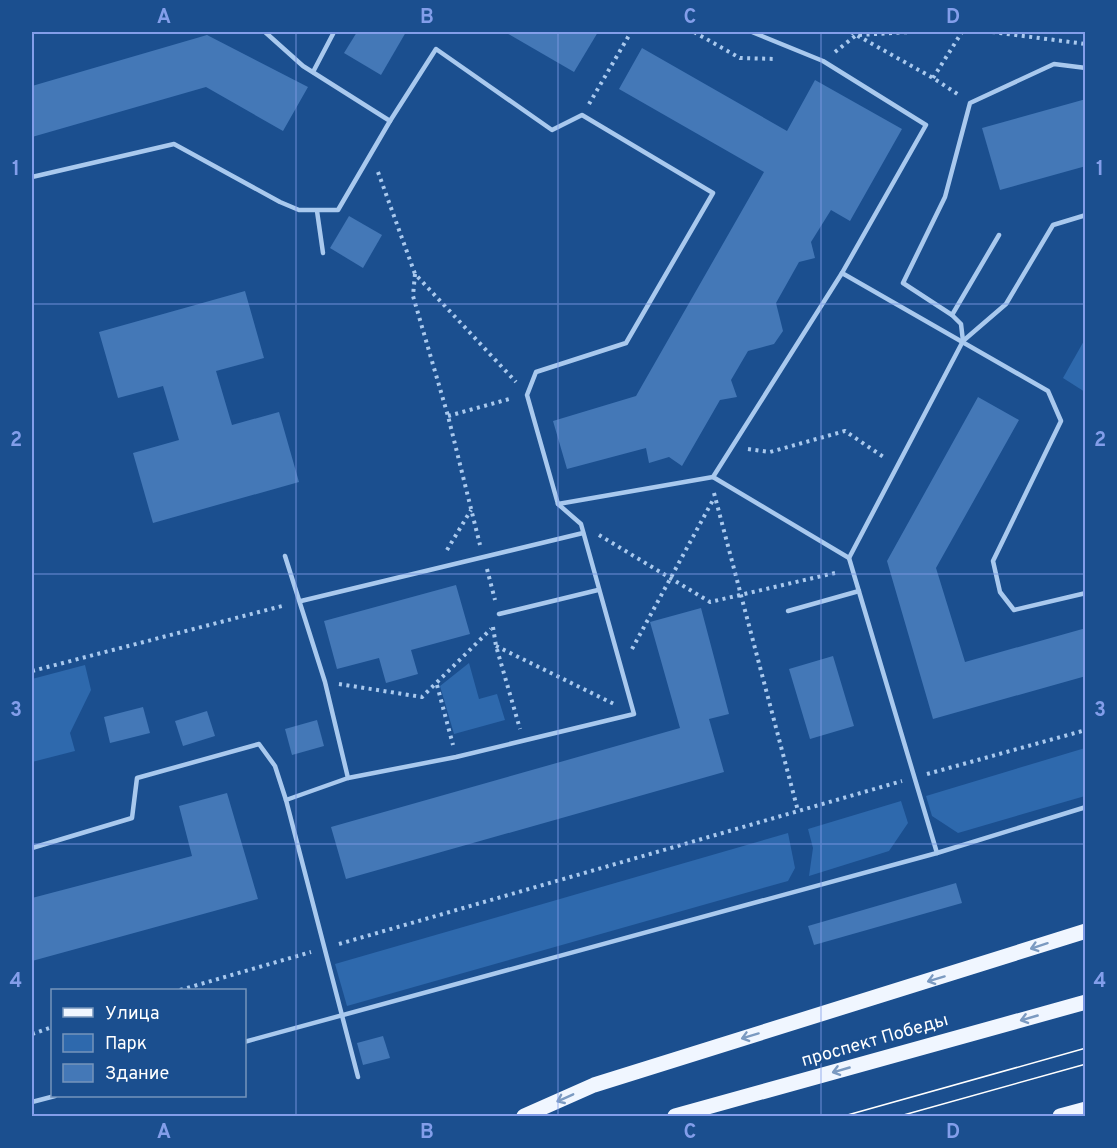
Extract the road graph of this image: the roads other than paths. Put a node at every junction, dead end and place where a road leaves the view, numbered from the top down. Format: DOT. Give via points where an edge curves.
graph roads {
  1 [pos="265,32"];
  2 [pos="334,32"];
  3 [pos="752,32"];
  4 [pos="1086,68"];
  5 [pos="313,72"];
  6 [pos="390,121"];
  7 [pos="32,177"];
  8 [pos="317,211"];
  9 [pos="1086,215"];
  10 [pos="999,235"];
  11 [pos="323,253"];
  12 [pos="842,273"];
  13 [pos="952,315"];
  14 [pos="963,341"];
  15 [pos="713,477"];
  16 [pos="558,504"];
  17 [pos="583,533"];
  18 [pos="285,556"];
  19 [pos="849,558"];
  20 [pos="598,590"];
  21 [pos="859,591"];
  22 [pos="1086,593"];
  23 [pos="301,601"];
  24 [pos="788,611"];
  25 [pos="499,614"];
  26 [pos="348,778"];
  27 [pos="286,800"];
  28 [pos="1086,807"];
  29 [pos="32,848"];
  30 [pos="937,853"];
  31 [pos="1086,931"];
  32 [pos="1086,1002"];
  33 [pos="342,1015"];
  34 [pos="246,1041"];
  35 [pos="358,1077"];
  36 [pos="51,1096"];
  37 [pos="32,1102"];
  38 [pos="1086,1109"];
  39 [pos="524,1116"];
  40 [pos="675,1116"];
  41 [pos="1060,1116"];
  1 -- 5 [label="lane"];
  2 -- 5 [label="lane"];
  3 -- 12 [label="lane" via="823,61 926,125"];
  4 -- 13 [label="lane" via="1054,64 970,103 945,197 903,284"];
  5 -- 6 [label="lane"];
  6 -- 8 [label="lane" via="338,210"];
  6 -- 16 [label="lane" via="436,49 552,129 582,116 713,193 626,343 537,372 527,394"];
  7 -- 8 [label="lane" via="174,144 279,202 299,210"];
  8 -- 11 [label="lane"];
  9 -- 14 [label="lane" via="1053,225 1006,304"];
  10 -- 13 [label="lane"];
  12 -- 14 [label="lane"];
  12 -- 15 [label="lane"];
  13 -- 14 [label="lane" via="961,324"];
  14 -- 19 [label="lane"];
  14 -- 22 [label="lane" via="1048,391 1061,421 993,561 1000,592 1014,610"];
  15 -- 16 [label="lane"];
  15 -- 19 [label="lane"];
  16 -- 17 [label="lane" via="580,524"];
  17 -- 20 [label="lane"];
  17 -- 23 [label="lane"];
  18 -- 23 [label="lane"];
  19 -- 21 [label="lane"];
  20 -- 25 [label="lane"];
  20 -- 26 [label="lane" via="634,714 456,757"];
  21 -- 24 [label="lane"];
  21 -- 30 [label="lane"];
  23 -- 26 [label="lane"];
  26 -- 27 [label="lane"];
  27 -- 29 [label="lane" via="275,766 259,744 137,778 132,818"];
  27 -- 33 [label="lane"];
  28 -- 30 [label="lane"];
  30 -- 33 [label="lane"];
  31 -- 39 [label="main road, one-way" via="594,1085"];
  32 -- 40 [label="main road, проспект Победы, one-way"];
  33 -- 34 [label="lane"];
  33 -- 35 [label="lane"];
  36 -- 37 [label="lane"];
  38 -- 41 [label="main road"];
}
